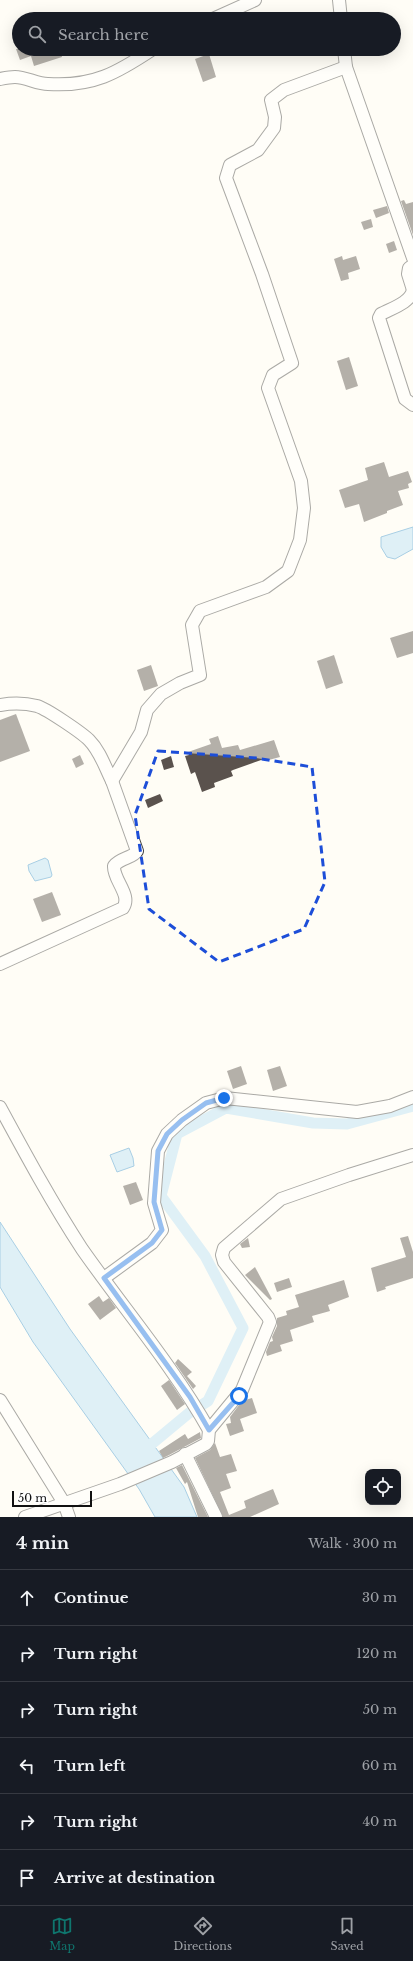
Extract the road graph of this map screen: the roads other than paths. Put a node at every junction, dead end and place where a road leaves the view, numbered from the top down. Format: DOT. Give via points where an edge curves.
graph roads {
  1 [pos="255,0"];
  2 [pos="339,0"];
  3 [pos="228,12"];
  4 [pos="340,12"];
  5 [pos="142,56"];
  6 [pos="345,56"];
  7 [pos="346,67"];
  8 [pos="0,79"];
  9 [pos="413,258"];
  10 [pos="413,265"];
  11 [pos="413,290"];
  12 [pos="413,405"];
  13 [pos="0,705"];
  14 [pos="112,781"];
  15 [pos="0,964"];
  16 [pos="413,1097"];
  17 [pos="0,1107"];
  18 [pos="413,1155"];
  19 [pos="104,1278"];
  20 [pos="0,1400"];
  21 [pos="206,1426"];
  22 [pos="185,1454"];
  23 [pos="64,1503"];
  24 [pos="25,1517"];
  25 [pos="68,1517"];
  26 [pos="216,1517"];
  1 -- 3 [label="street"];
  2 -- 4 [label="street"];
  5 -- 8 [label="street" via="99,80 86,83 47,84 15,77"];
  6 -- 7 [label="street"];
  7 -- 9 [label="street"];
  7 -- 14 [label="street" via="284,90 271,100 275,117 274,128 258,150 230,165 226,178 292,363 273,375 268,388 301,481 304,508 300,540 288,572 266,588 200,611 192,625 200,675 161,694 147,710 141,732"];
  10 -- 11 [label="street" via="408,272"];
  11 -- 12 [label="street" via="412,296 381,314 379,318 405,399"];
  13 -- 14 [label="street" via="12,703 38,706 61,720 89,740"];
  14 -- 15 [label="street" via="137,851 118,861 114,866 115,876 126,898 126,904 123,908"];
  16 -- 19 [label="street" via="390,1106 357,1112 224,1098 206,1103 167,1134 158,1151 154,1202 162,1230 152,1243"];
  17 -- 19 [label="street" via="54,1206"];
  18 -- 21 [label="street" via="281,1199 224,1248 224,1262 270,1322 242,1390"];
  19 -- 21 [label="street" via="190,1397"];
  20 -- 23 [label="street"];
  21 -- 22 [label="street" via="206,1444"];
  22 -- 23 [label="street" via="120,1484"];
  22 -- 26 [label="street"];
  23 -- 24 [label="street"];
  23 -- 25 [label="street"];
}
